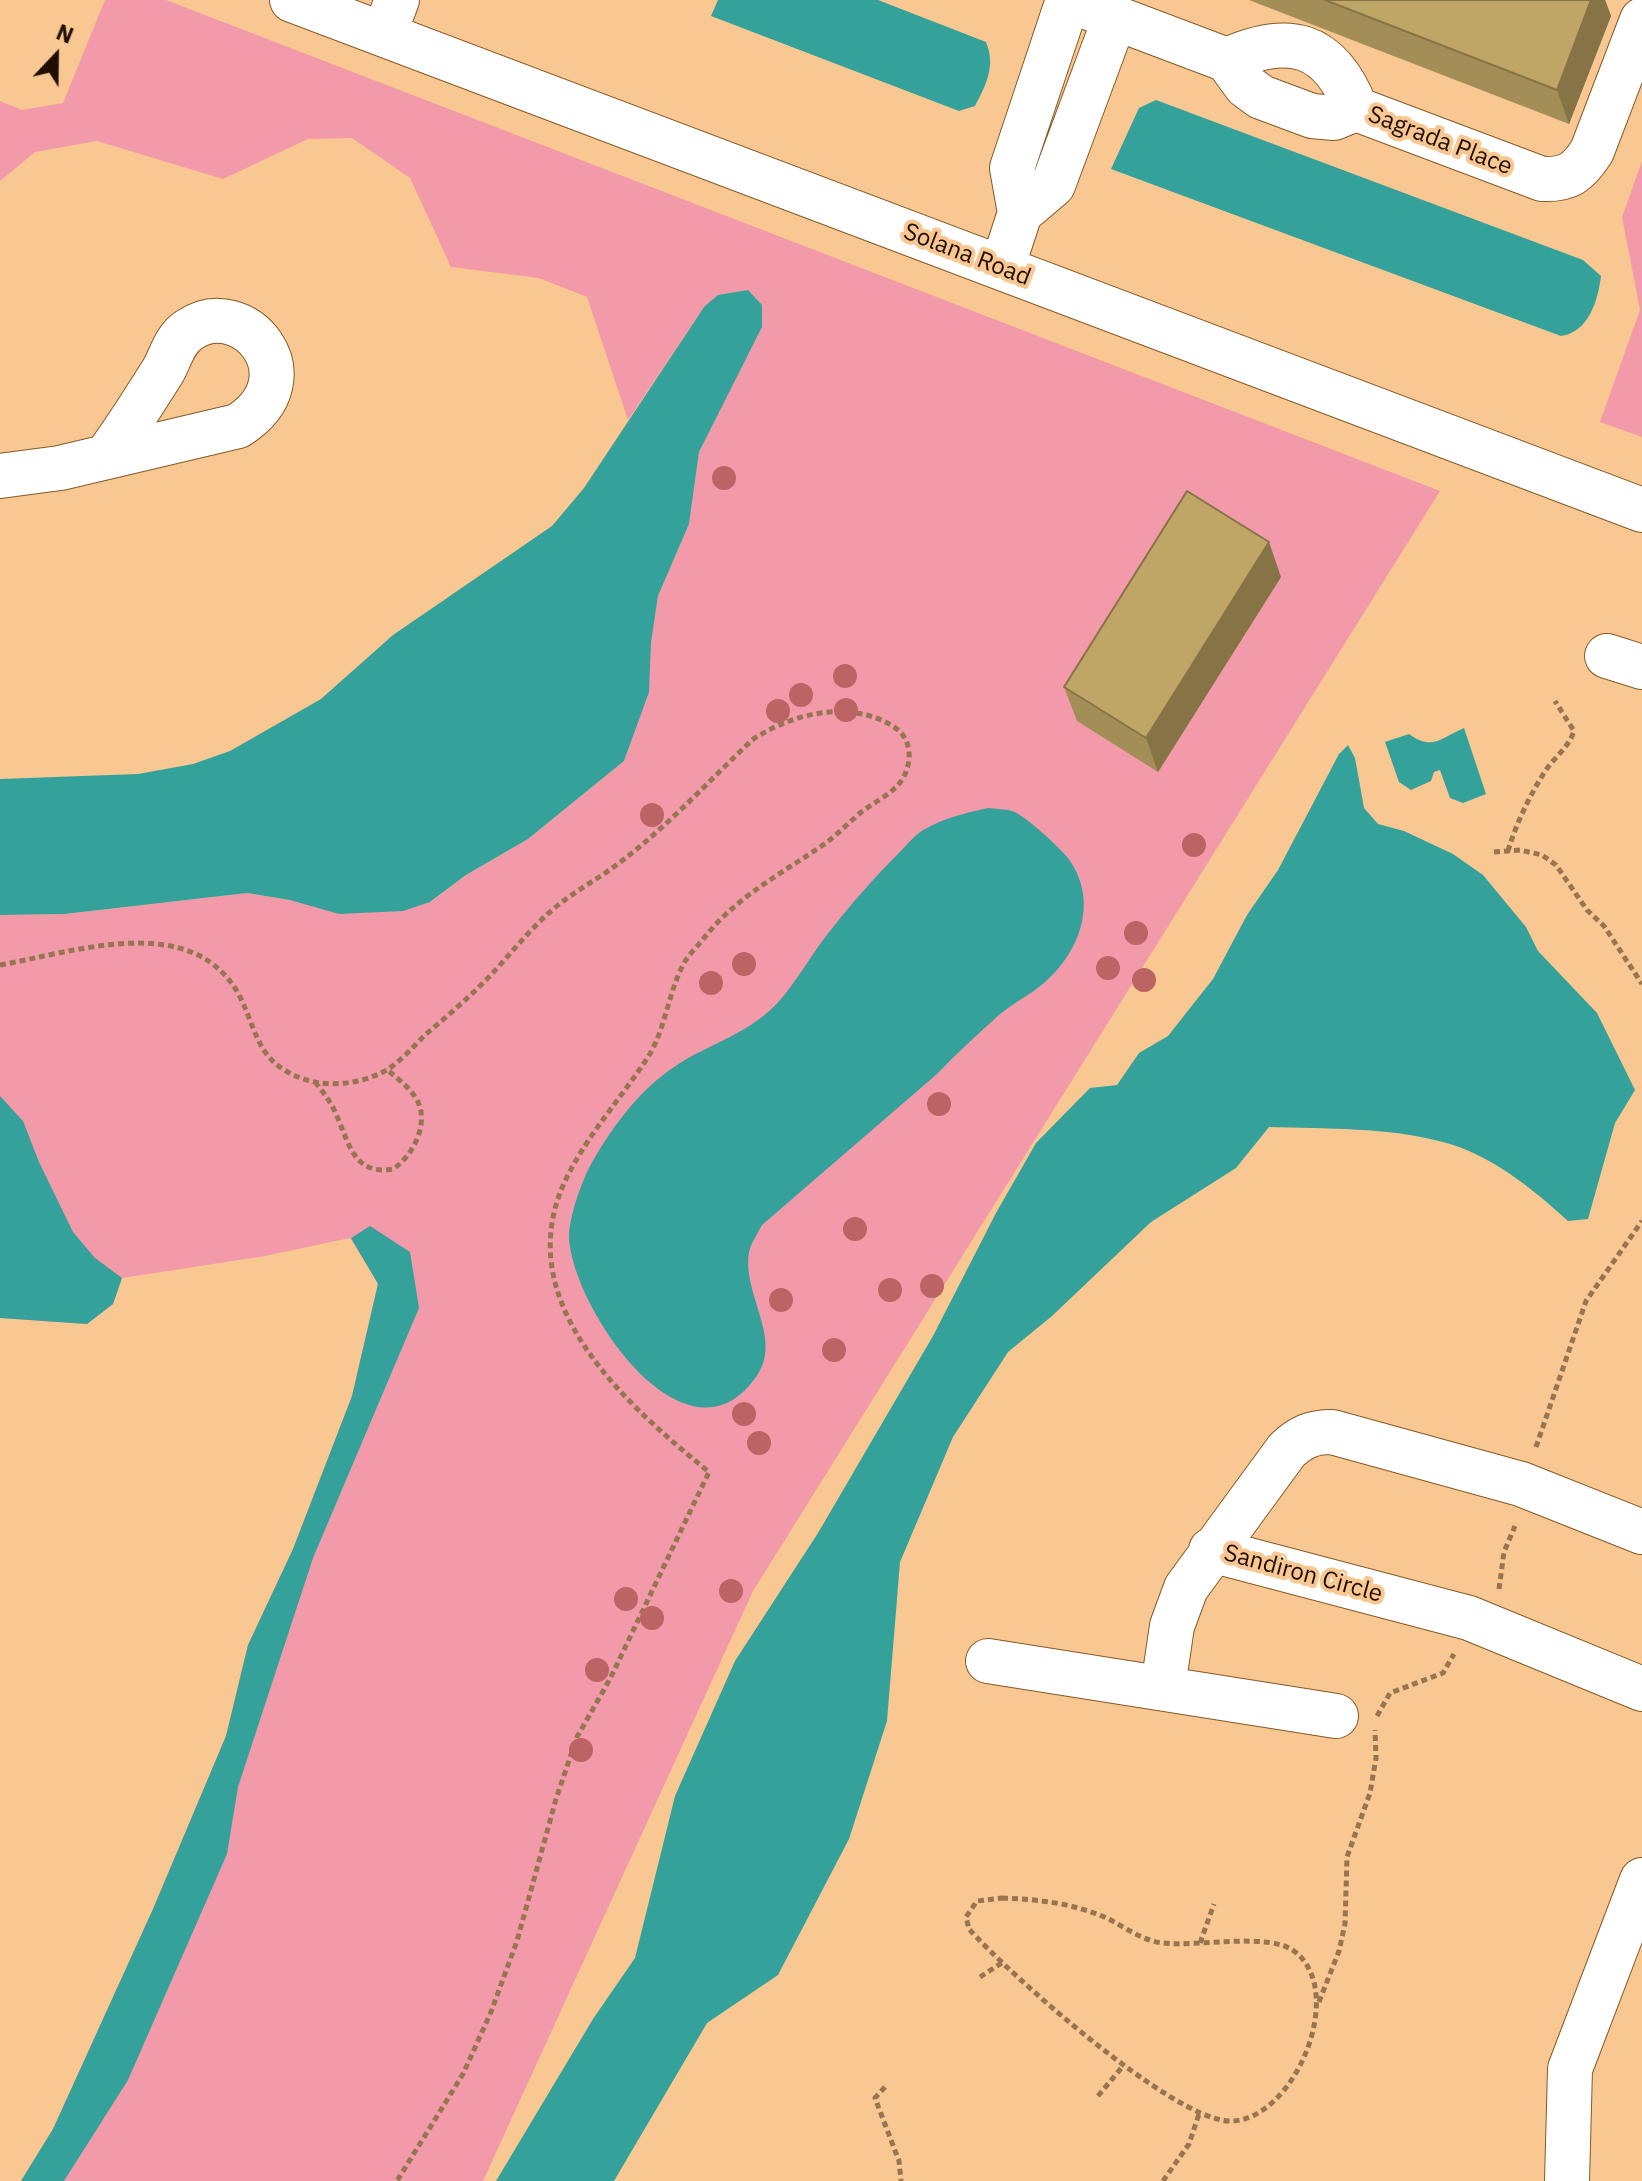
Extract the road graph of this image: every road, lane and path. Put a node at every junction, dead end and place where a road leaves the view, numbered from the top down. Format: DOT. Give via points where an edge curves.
graph roads {
  1 [pos="292,0"];
  2 [pos="1068,0"];
  3 [pos="1134,15"];
  4 [pos="390,17"];
  5 [pos="1642,20"];
  6 [pos="1227,60"];
  7 [pos="1356,109"];
  8 [pos="1020,213"];
  9 [pos="1002,268"];
  10 [pos="108,454"];
  11 [pos="0,476"];
  12 [pos="1642,510"];
  13 [pos="1555,701"];
  14 [pos="1508,851"];
  15 [pos="1494,852"];
  16 [pos="0,965"];
  17 [pos="1642,984"];
  18 [pos="386,1069"];
  19 [pos="315,1081"];
  20 [pos="1642,1532"];
  21 [pos="1211,1550"];
  22 [pos="988,1661"];
  23 [pos="1163,1687"];
  24 [pos="1642,1689"];
  25 [pos="1336,1716"];
  26 [pos="1642,1880"];
  27 [pos="1214,1904"];
  28 [pos="1200,1943"];
  29 [pos="1003,1962"];
  30 [pos="980,1977"];
  31 [pos="1123,2065"];
  32 [pos="885,2087"];
  33 [pos="1098,2096"];
  34 [pos="1199,2114"];
  35 [pos="397,2181"];
  36 [pos="901,2181"];
  37 [pos="1163,2181"];
  38 [pos="1567,2181"];
  1 -- 4 [label="street, Solana Road"];
  2 -- 3 [label="street, Sagrada Place"];
  2 -- 8 [label="street, Sagrada Place" via="1012,168"];
  3 -- 6 [label="street, Sagrada Place"];
  3 -- 8 [label="street" via="1053,185"];
  4 -- 9 [label="street, Solana Road"];
  5 -- 7 [label="street, Sagrada Place" via="1592,151 1580,170 1564,180 1542,179"];
  6 -- 7 [label="street, Sagrada Place" via="1261,97 1312,116 1334,118"];
  6 -- 7 [label="street" via="1257,47 1293,46 1335,68"];
  8 -- 9 [label="street, Sagrada Place"];
  9 -- 12 [label="street, Solana Road"];
  10 -- 11 [label="street" via="60,468"];
  13 -- 14 [label="path" via="1574,731 1545,771"];
  14 -- 15 [label="path"];
  14 -- 17 [label="path" via="1542,855 1556,865"];
  16 -- 19 [label="path" via="146,942 181,949 213,964 228,978 270,1059"];
  18 -- 19 [label="path" via="340,1084"];
  18 -- 19 [label="path" via="411,1092 421,1111 412,1152 404,1163 381,1171 356,1159 337,1114"];
  18 -- 35 [label="path" via="458,1007 550,911 651,836 772,726 824,713 860,712 900,730 910,747 898,785 825,844 737,902 682,966 651,1052 562,1187 551,1220 557,1295 597,1365 623,1397 709,1472 577,1737 491,2012 463,2074"];
  20 -- 21 [label="street, Sandiron Circle" via="1521,1484 1332,1432 1315,1432 1287,1450"];
  21 -- 23 [label="street" via="1186,1588 1172,1626"];
  21 -- 24 [label="street, Sandiron Circle" via="1469,1618"];
  22 -- 23 [label="street"];
  23 -- 25 [label="street"];
  26 -- 38 [label="street" via="1570,2069"];
  27 -- 28 [label="path"];
  28 -- 29 [label="path" via="1160,1943 1103,1917 1039,1900 977,1901 966,1917 969,1929"];
  28 -- 34 [label="path" via="1270,1941 1291,1949 1307,1966 1319,2003 1300,2068 1267,2105 1234,2121"];
  29 -- 30 [label="path"];
  29 -- 31 [label="path"];
  31 -- 33 [label="path"];
  31 -- 34 [label="path"];
  32 -- 36 [label="path" via="875,2098 899,2161"];
  34 -- 37 [label="path" via="1189,2144"];
}
